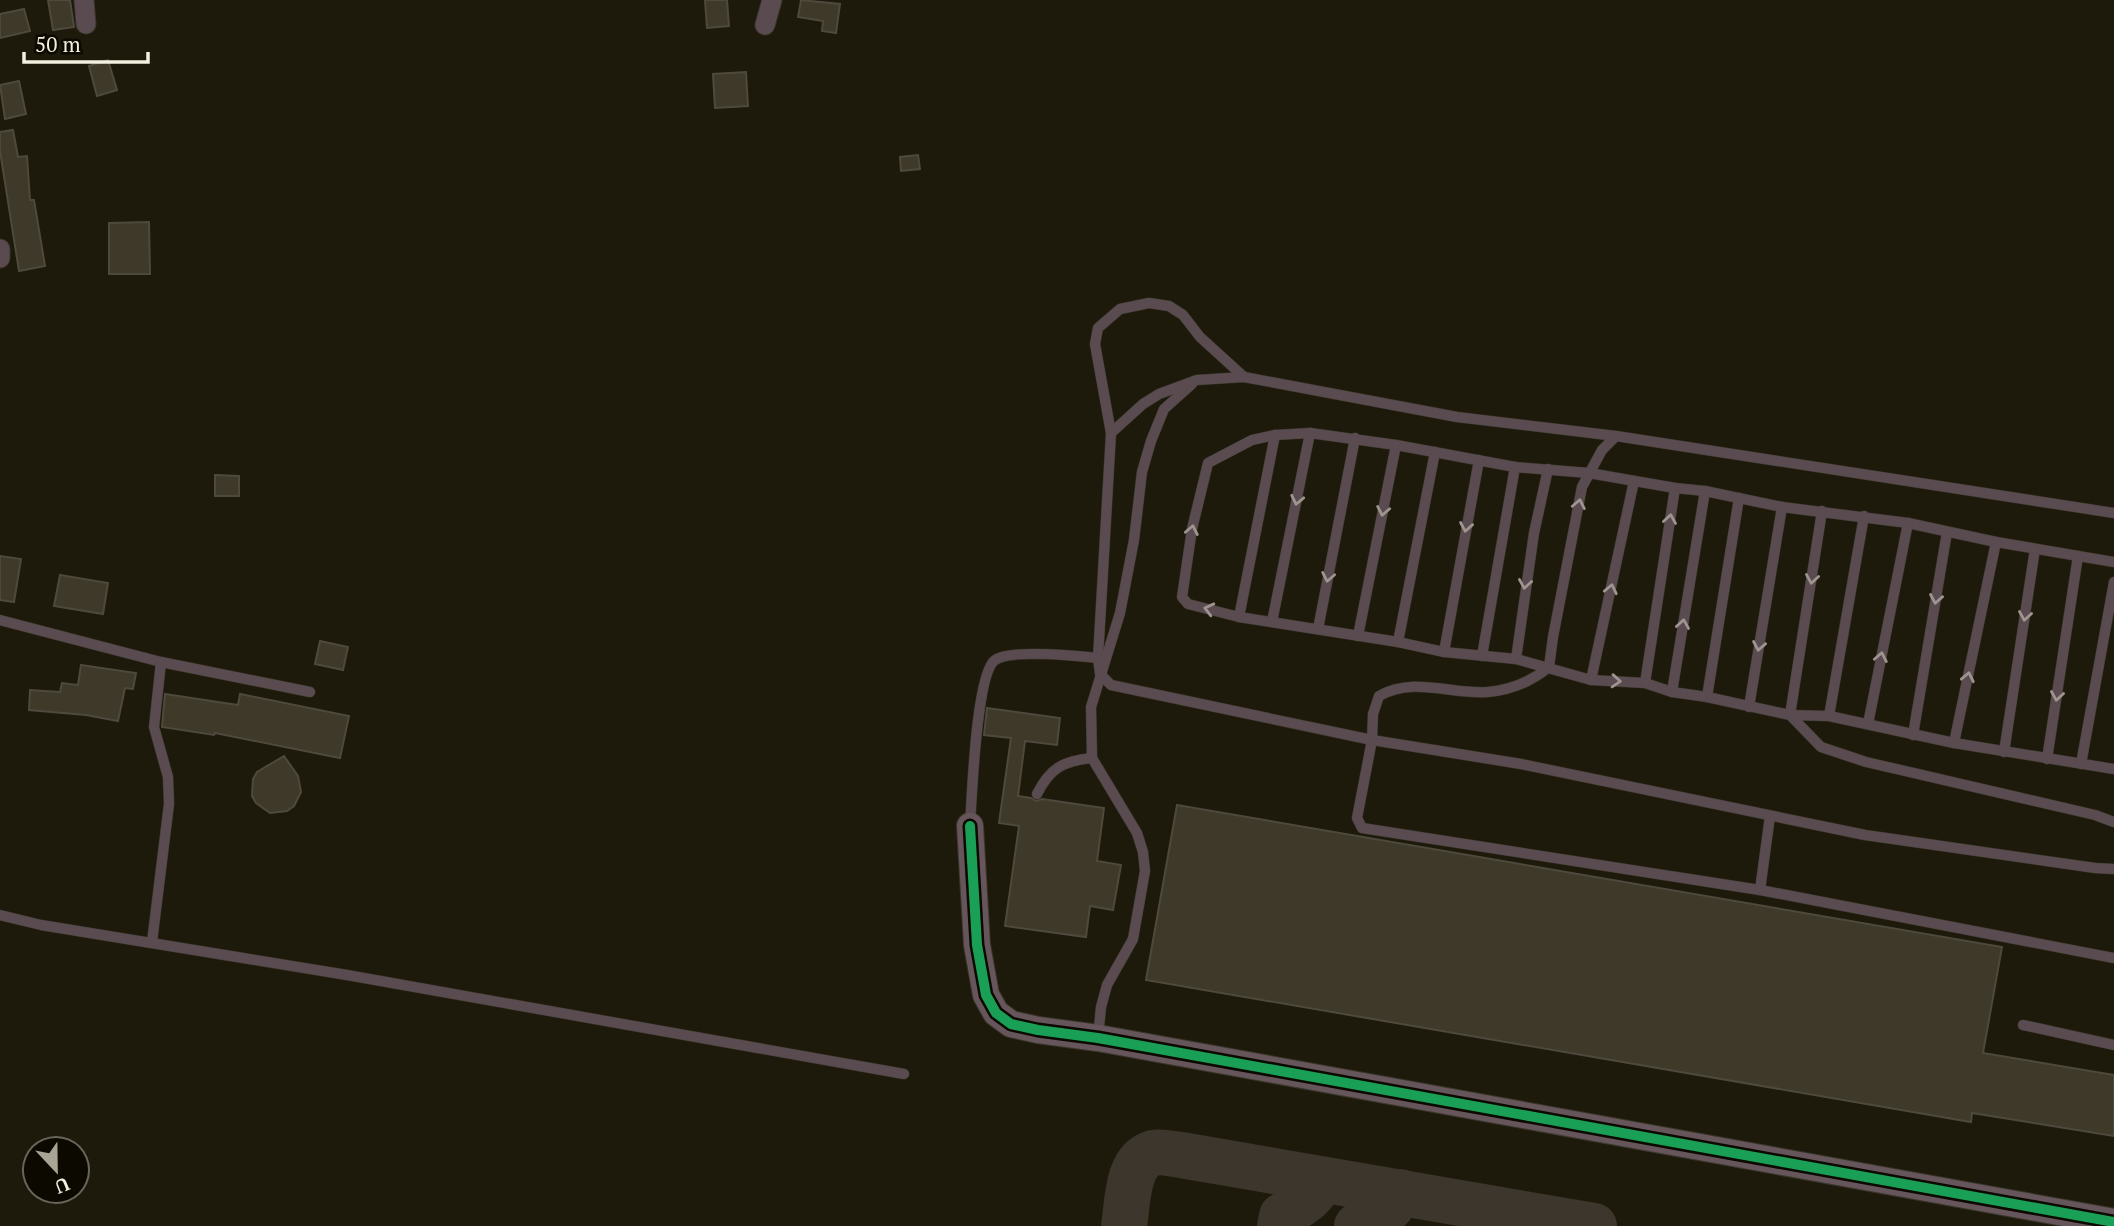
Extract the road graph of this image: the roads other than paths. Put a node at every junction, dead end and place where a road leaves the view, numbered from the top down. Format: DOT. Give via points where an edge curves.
graph roads {
  1 [pos="83,0"];
  2 [pos="772,0"];
  3 [pos="86,24"];
  4 [pos="765,25"];
  5 [pos="0,249"];
  6 [pos="0,258"];
  7 [pos="1244,377"];
  8 [pos="1197,380"];
  9 [pos="1111,433"];
  10 [pos="1310,433"];
  11 [pos="1275,435"];
  12 [pos="1616,436"];
  13 [pos="1355,438"];
  14 [pos="1396,444"];
  15 [pos="1435,452"];
  16 [pos="1479,460"];
  17 [pos="1515,467"];
  18 [pos="1548,469"];
  19 [pos="1589,473"];
  20 [pos="1634,481"];
  21 [pos="1675,488"];
  22 [pos="1705,491"];
  23 [pos="1739,498"];
  24 [pos="1783,507"];
  25 [pos="1822,511"];
  26 [pos="2114,513"];
  27 [pos="1864,516"];
  28 [pos="1908,523"];
  29 [pos="1947,532"];
  30 [pos="1996,542"];
  31 [pos="2035,549"];
  32 [pos="2078,556"];
  33 [pos="2114,562"];
  34 [pos="2114,582"];
  35 [pos="1239,617"];
  36 [pos="0,620"];
  37 [pos="1272,622"];
  38 [pos="1318,629"];
  39 [pos="1358,636"];
  40 [pos="1398,642"];
  41 [pos="1444,652"];
  42 [pos="1482,656"];
  43 [pos="1098,658"];
  44 [pos="1516,659"];
  45 [pos="161,662"];
  46 [pos="1549,667"];
  47 [pos="1100,674"];
  48 [pos="1591,680"];
  49 [pos="1645,683"];
  50 [pos="310,692"];
  51 [pos="1672,692"];
  52 [pos="1707,697"];
  53 [pos="1749,707"];
  54 [pos="1790,715"];
  55 [pos="1829,716"];
  56 [pos="1868,724"];
  57 [pos="1913,735"];
  58 [pos="1372,740"];
  59 [pos="1954,744"];
  60 [pos="2004,752"];
  61 [pos="1091,758"];
  62 [pos="2047,759"];
  63 [pos="2081,764"];
  64 [pos="2114,769"];
  65 [pos="1037,794"];
  66 [pos="1770,816"];
  67 [pos="2114,822"];
  68 [pos="970,825"];
  69 [pos="2114,869"];
  70 [pos="1760,890"];
  71 [pos="0,915"];
  72 [pos="152,943"];
  73 [pos="2114,958"];
  74 [pos="2024,1026"];
  75 [pos="1098,1038"];
  76 [pos="2114,1045"];
  77 [pos="904,1074"];
  78 [pos="2114,1222"];
  1 -- 3 [label="street"];
  2 -- 4 [label="street"];
  5 -- 6 [label="street"];
  7 -- 8 [label="lane"];
  7 -- 9 [label="lane" via="1169,306 1149,303 1120,309 1098,328 1095,344"];
  7 -- 12 [label="lane" via="1457,418"];
  8 -- 9 [label="lane" via="1159,394"];
  8 -- 47 [label="lane" via="1164,409 1151,441 1120,612"];
  9 -- 43 [label="lane"];
  10 -- 11 [label="lane"];
  10 -- 13 [label="lane"];
  10 -- 37 [label="lane, one-way"];
  11 -- 35 [label="lane"];
  35 -- 11 [label="lane, one-way" via="1188,604 1182,597 1192,529 1208,463 1252,440"];
  12 -- 19 [label="lane"];
  12 -- 26 [label="lane"];
  13 -- 14 [label="lane"];
  13 -- 38 [label="lane, one-way"];
  14 -- 15 [label="lane"];
  14 -- 39 [label="lane, one-way"];
  15 -- 16 [label="lane"];
  15 -- 40 [label="lane"];
  16 -- 17 [label="lane"];
  16 -- 41 [label="lane, one-way"];
  17 -- 18 [label="lane"];
  17 -- 42 [label="lane"];
  18 -- 19 [label="lane"];
  18 -- 44 [label="lane, one-way"];
  19 -- 20 [label="lane"];
  46 -- 19 [label="lane, one-way"];
  20 -- 21 [label="lane"];
  48 -- 20 [label="lane, one-way"];
  21 -- 22 [label="lane"];
  49 -- 21 [label="lane, one-way"];
  22 -- 23 [label="lane"];
  51 -- 22 [label="lane, one-way"];
  23 -- 24 [label="lane"];
  23 -- 52 [label="lane"];
  24 -- 25 [label="lane"];
  24 -- 53 [label="lane, one-way"];
  25 -- 27 [label="lane"];
  25 -- 54 [label="lane, one-way"];
  27 -- 28 [label="lane"];
  27 -- 55 [label="lane"];
  28 -- 29 [label="lane"];
  56 -- 28 [label="lane, one-way"];
  29 -- 30 [label="lane"];
  29 -- 57 [label="lane, one-way"];
  30 -- 31 [label="lane"];
  59 -- 30 [label="lane, one-way"];
  31 -- 32 [label="lane"];
  31 -- 60 [label="lane, one-way"];
  32 -- 33 [label="lane"];
  32 -- 62 [label="lane, one-way"];
  34 -- 63 [label="lane"];
  35 -- 37 [label="lane"];
  36 -- 45 [label="lane"];
  37 -- 38 [label="lane"];
  38 -- 39 [label="lane"];
  39 -- 40 [label="lane"];
  40 -- 41 [label="lane"];
  41 -- 42 [label="lane"];
  42 -- 44 [label="lane"];
  43 -- 47 [label="lane"];
  43 -- 68 [label="lane" via="1009,655 995,660 986,673 981,696"];
  44 -- 46 [label="lane"];
  45 -- 50 [label="lane"];
  45 -- 72 [label="lane" via="154,727 168,777 169,804"];
  46 -- 48 [label="lane"];
  46 -- 58 [label="lane" via="1535,678 1488,692 1393,688 1379,696"];
  47 -- 58 [label="lane" via="1111,685 1129,690"];
  47 -- 61 [label="lane" via="1091,707"];
  48 -- 49 [label="lane, one-way"];
  49 -- 51 [label="lane"];
  51 -- 52 [label="lane"];
  52 -- 53 [label="lane"];
  53 -- 54 [label="lane"];
  54 -- 55 [label="lane"];
  54 -- 67 [label="lane" via="1821,747 1855,759"];
  55 -- 56 [label="lane"];
  56 -- 57 [label="lane"];
  57 -- 59 [label="lane"];
  58 -- 66 [label="lane" via="1521,764"];
  58 -- 70 [label="lane" via="1357,818 1362,828"];
  59 -- 60 [label="lane"];
  60 -- 62 [label="lane"];
  61 -- 65 [label="lane" via="1071,760 1057,769 1046,777"];
  61 -- 75 [label="lane" via="1137,833 1145,871 1133,939 1107,985"];
  62 -- 63 [label="lane"];
  63 -- 64 [label="lane"];
  66 -- 69 [label="lane" via="1865,835"];
  66 -- 70 [label="lane"];
  68 -- 75 [label="street" via="977,945 986,995 996,1013 1011,1024"];
  70 -- 73 [label="lane"];
  71 -- 72 [label="lane"];
  72 -- 77 [label="lane"];
  74 -- 76 [label="lane"];
  75 -- 78 [label="street"];
}
